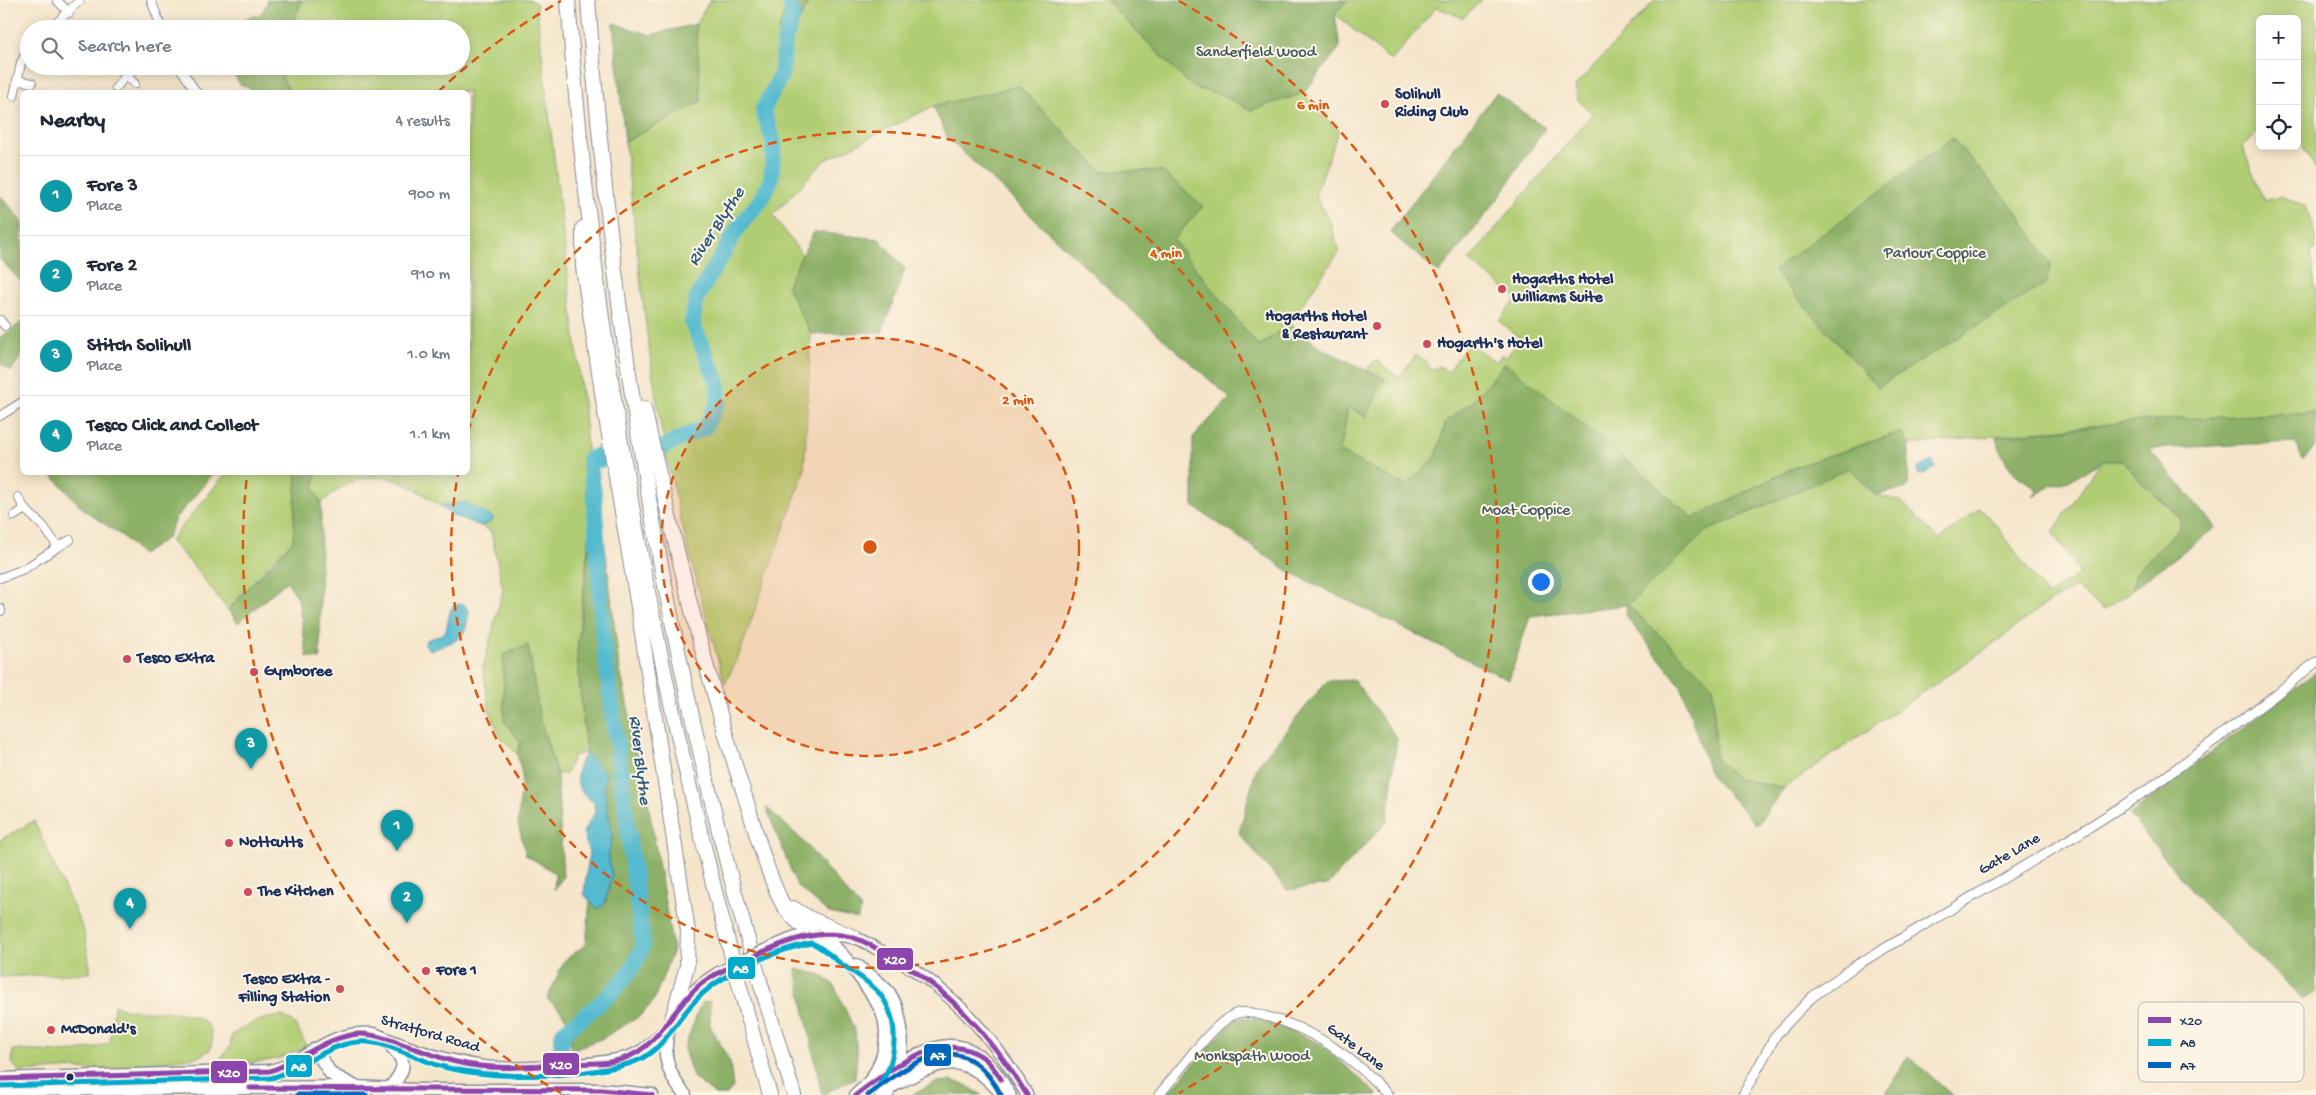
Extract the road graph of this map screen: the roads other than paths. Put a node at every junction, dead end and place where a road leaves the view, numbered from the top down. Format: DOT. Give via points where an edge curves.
graph roads {
  1 [pos="57,0"];
  2 [pos="80,0"];
  3 [pos="151,0"];
  4 [pos="568,0"];
  5 [pos="588,0"];
  6 [pos="69,12"];
  7 [pos="60,20"];
  8 [pos="159,20"];
  9 [pos="20,69"];
  10 [pos="126,75"];
  11 [pos="185,75"];
  12 [pos="18,80"];
  13 [pos="32,83"];
  14 [pos="136,84"];
  15 [pos="116,88"];
  16 [pos="195,90"];
  17 [pos="14,96"];
  18 [pos="582,149"];
  19 [pos="617,290"];
  20 [pos="20,403"];
  21 [pos="0,416"];
  22 [pos="18,497"];
  23 [pos="25,510"];
  24 [pos="14,516"];
  25 [pos="70,540"];
  26 [pos="58,547"];
  27 [pos="0,578"];
  28 [pos="2316,662"];
  29 [pos="778,891"];
  30 [pos="815,936"];
  31 [pos="854,937"];
  32 [pos="843,955"];
  33 [pos="670,1023"];
  34 [pos="381,1037"];
  35 [pos="315,1049"];
  36 [pos="898,1066"];
  37 [pos="0,1079"];
  38 [pos="356,1087"];
  39 [pos="389,1089"];
  40 [pos="0,1090"];
  41 [pos="861,1091"];
  42 [pos="885,1093"];
  43 [pos="652,1095"];
  44 [pos="685,1095"];
  45 [pos="770,1095"];
  46 [pos="794,1095"];
  47 [pos="1002,1095"];
  48 [pos="1010,1095"];
  49 [pos="1027,1095"];
  50 [pos="1159,1095"];
  51 [pos="1388,1095"];
  52 [pos="1743,1095"];
  1 -- 6 [label="street"];
  2 -- 6 [label="street"];
  3 -- 8 [label="street"];
  4 -- 18 [label="highway"];
  5 -- 19 [label="highway" via="595,99"];
  6 -- 7 [label="street"];
  9 -- 12 [label="street"];
  10 -- 14 [label="street"];
  10 -- 15 [label="street"];
  11 -- 16 [label="street"];
  12 -- 13 [label="street"];
  12 -- 17 [label="street"];
  18 -- 33 [label="highway" via="583,267 688,931 687,966"];
  18 -- 45 [label="highway" via="614,402 653,620 711,881"];
  19 -- 29 [label="highway" via="689,602 719,716"];
  19 -- 46 [label="highway" via="672,618 727,863"];
  20 -- 21 [label="street"];
  22 -- 23 [label="street"];
  23 -- 24 [label="street"];
  23 -- 26 [label="street" via="44,527"];
  25 -- 26 [label="street"];
  26 -- 27 [label="street" via="24,569"];
  28 -- 52 [label="street, Gate Lane" via="2149,788 2075,836 1855,966 1812,997 1776,1035"];
  29 -- 30 [label="highway" via="787,911"];
  29 -- 31 [label="highway" via="798,912"];
  30 -- 31 [label="main road"];
  30 -- 32 [label="highway"];
  30 -- 33 [label="highway, Stratford Road, bridge" via="767,950 702,983 689,995"];
  31 -- 49 [label="main road" via="912,968 973,1019 996,1047"];
  32 -- 36 [label="highway" via="878,981 894,1004 901,1026"];
  32 -- 41 [label="highway" via="876,1000 885,1022 883,1057 878,1070"];
  33 -- 34 [label="highway, Stratford Road" via="644,1049 624,1058 527,1067 486,1068"];
  33 -- 44 [label="highway" via="668,1063"];
  34 -- 35 [label="highway, Stratford Road" via="367,1034 338,1037"];
  34 -- 39 [label="highway" via="400,1054 403,1063 402,1074"];
  35 -- 37 [label="highway, Stratford Road" via="282,1068 270,1071"];
  35 -- 38 [label="highway" via="331,1074"];
  36 -- 41 [label="main road"];
  36 -- 42 [label="highway"];
  36 -- 48 [label="main road" via="938,1047 965,1048 988,1061"];
  38 -- 39 [label="highway"];
  38 -- 40 [label="highway"];
  39 -- 43 [label="highway" via="601,1090"];
  42 -- 47 [label="main road" via="927,1067 946,1063 980,1072"];
  50 -- 51 [label="street, Gate Lane" via="1220,1024 1236,1014 1245,1013 1276,1019 1324,1040 1368,1072"];
}
